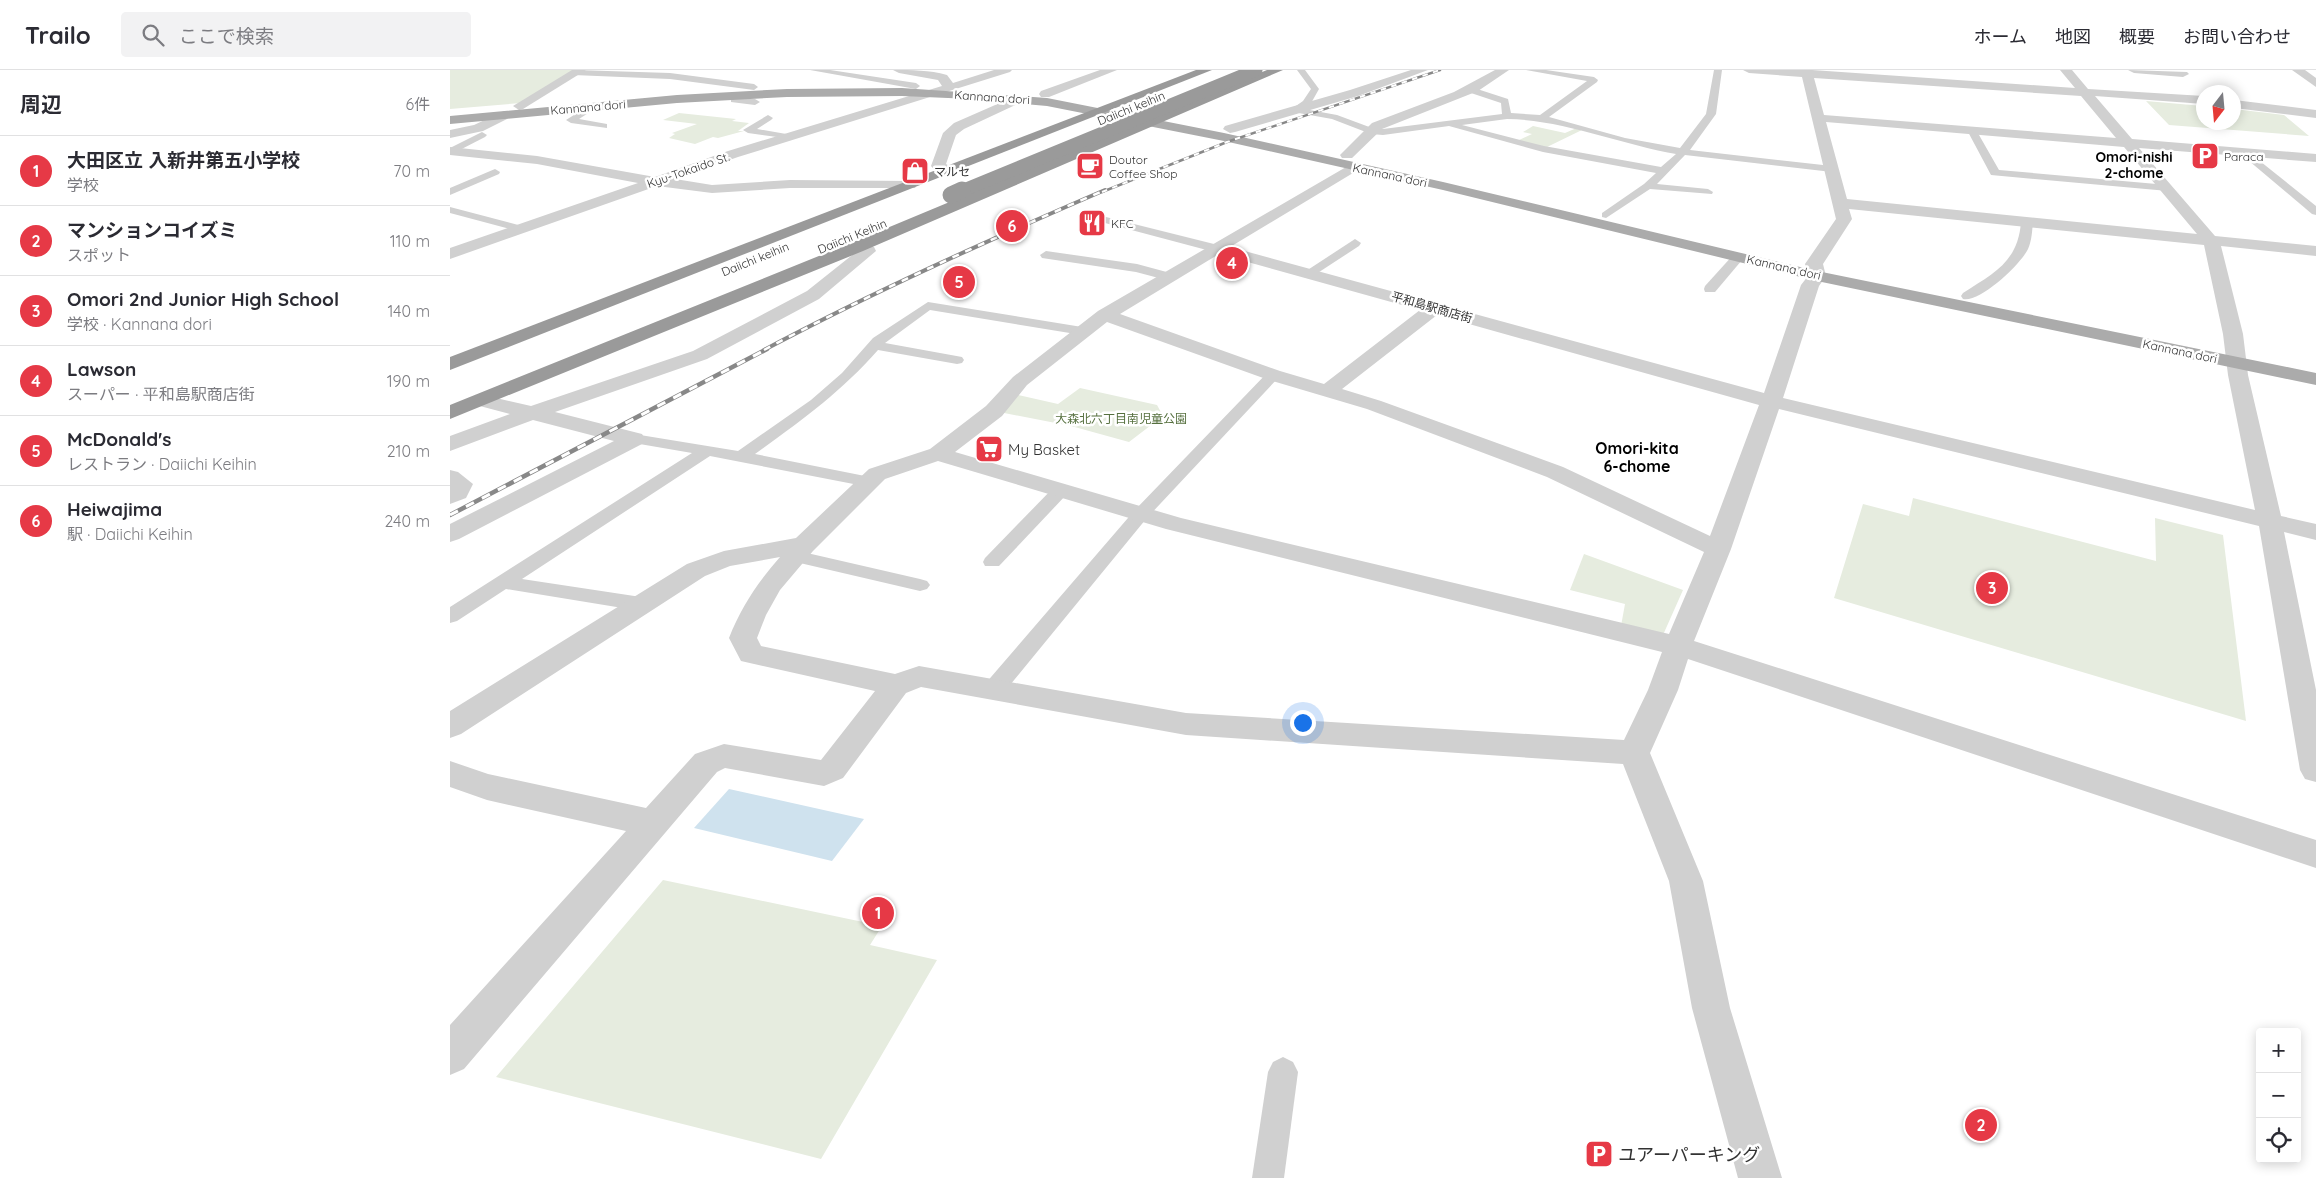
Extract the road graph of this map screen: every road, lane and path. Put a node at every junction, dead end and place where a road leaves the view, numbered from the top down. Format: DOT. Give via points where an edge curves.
graph roads {
  1 [pos="814,70"];
  2 [pos="899,70"];
  3 [pos="1006,70"];
  4 [pos="1111,70"];
  5 [pos="1206,70"];
  6 [pos="1226,70"];
  7 [pos="1255,70"];
  8 [pos="1278,70"];
  9 [pos="1301,70"];
  10 [pos="1422,70"];
  11 [pos="1503,70"];
  12 [pos="1530,70"];
  13 [pos="1718,70"];
  14 [pos="1749,70"];
  15 [pos="2066,70"];
  16 [pos="2134,70"];
  17 [pos="2298,70"];
  18 [pos="578,71"];
  19 [pos="1806,72"];
  20 [pos="2180,72"];
  21 [pos="2316,83"];
  22 [pos="2196,86"];
  23 [pos="754,87"];
  24 [pos="951,87"];
  25 [pos="922,89"];
  26 [pos="1472,90"];
  27 [pos="2084,91"];
  28 [pos="2196,91"];
  29 [pos="1045,94"];
  30 [pos="734,95"];
  31 [pos="1018,99"];
  32 [pos="755,102"];
  33 [pos="2241,105"];
  34 [pos="519,106"];
  35 [pos="593,106"];
  36 [pos="1296,110"];
  37 [pos="1100,111"];
  38 [pos="450,112"];
  39 [pos="1139,114"];
  40 [pos="2316,114"];
  41 [pos="504,115"];
  42 [pos="1507,116"];
  43 [pos="768,118"];
  44 [pos="1542,118"];
  45 [pos="1819,118"];
  46 [pos="450,120"];
  47 [pos="1449,124"];
  48 [pos="604,126"];
  49 [pos="1230,129"];
  50 [pos="1972,130"];
  51 [pos="1371,131"];
  52 [pos="450,134"];
  53 [pos="482,135"];
  54 [pos="789,137"];
  55 [pos="2129,143"];
  56 [pos="450,151"];
  57 [pos="2246,152"];
  58 [pos="1682,153"];
  59 [pos="2316,158"];
  60 [pos="1350,161"];
  61 [pos="968,163"];
  62 [pos="949,170"];
  63 [pos="1832,170"];
  64 [pos="1664,171"];
  65 [pos="495,172"];
  66 [pos="654,181"];
  67 [pos="910,185"];
  68 [pos="1648,186"];
  69 [pos="2168,188"];
  70 [pos="450,192"];
  71 [pos="1708,192"];
  72 [pos="1840,203"];
  73 [pos="450,210"];
  74 [pos="2316,212"];
  75 [pos="1606,215"];
  76 [pos="1094,218"];
  77 [pos="2027,222"];
  78 [pos="518,228"];
  79 [pos="2211,241"];
  80 [pos="1355,243"];
  81 [pos="857,247"];
  82 [pos="1218,249"];
  83 [pos="2316,250"];
  84 [pos="450,254"];
  85 [pos="1046,255"];
  86 [pos="1738,257"];
  87 [pos="1816,270"];
  88 [pos="1310,272"];
  89 [pos="1170,277"];
  90 [pos="1710,289"];
  91 [pos="1968,296"];
  92 [pos="1434,308"];
  93 [pos="1105,315"];
  94 [pos="1082,331"];
  95 [pos="874,345"];
  96 [pos="2236,357"];
  97 [pos="957,360"];
  98 [pos="450,364"];
  99 [pos="2316,367"];
  100 [pos="1273,375"];
  101 [pos="450,379"];
  102 [pos="2316,379"];
  103 [pos="1327,392"];
  104 [pos="483,401"];
  105 [pos="1770,401"];
  106 [pos="450,404"];
  107 [pos="450,413"];
  108 [pos="532,413"];
  109 [pos="634,439"];
  110 [pos="450,444"];
  111 [pos="708,450"];
  112 [pos="938,454"];
  113 [pos="741,456"];
  114 [pos="450,478"];
  115 [pos="869,482"];
  116 [pos="1060,490"];
  117 [pos="450,497"];
  118 [pos="1140,515"];
  119 [pos="2270,521"];
  120 [pos="2316,532"];
  121 [pos="450,534"];
  122 [pos="1718,549"];
  123 [pos="799,550"];
  124 [pos="992,562"];
  125 [pos="503,582"];
  126 [pos="920,585"];
  127 [pos="640,604"];
  128 [pos="450,616"];
  129 [pos="1678,646"];
  130 [pos="896,685"];
  131 [pos="992,690"];
  132 [pos="450,726"];
  133 [pos="1634,753"];
  134 [pos="2315,762"];
  135 [pos="450,774"];
  136 [pos="653,823"];
  137 [pos="2316,854"];
  138 [pos="450,1055"];
  139 [pos="1284,1072"];
  140 [pos="1268,1178"];
  141 [pos="1760,1178"];
  1 -- 25 [label="lane"];
  2 -- 24 [label="street" via="942,77"];
  3 -- 24 [label="street"];
  4 -- 29 [label="street"];
  5 -- 39 [label="highway"];
  6 -- 101 [label="highway, Daiichi keihin"];
  7 -- 39 [label="highway" via="1205,86"];
  7 -- 106 [label="highway, Daiichi Keihin, bridge" via="527,369"];
  8 -- 39 [label="highway"];
  9 -- 36 [label="lane" via="1316,89 1307,103"];
  10 -- 36 [label="street"];
  11 -- 26 [label="street"];
  12 -- 44 [label="lane" via="1594,80"];
  13 -- 58 [label="lane" via="1711,114"];
  14 -- 19 [label="street"];
  15 -- 27 [label="street"];
  16 -- 20 [label="street"];
  17 -- 21 [label="street"];
  18 -- 23 [label="lane" via="670,76"];
  18 -- 34 [label="street"];
  19 -- 27 [label="street"];
  19 -- 45 [label="street"];
  20 -- 22 [label="street"];
  23 -- 25 [label="main road, Kannana dori" via="841,85"];
  23 -- 34 [label="main road, Kannana dori"];
  24 -- 25 [label="main road, Kannana dori"];
  24 -- 29 [label="main road, Kannana dori"];
  25 -- 30 [label="main road, Kannana dori"];
  25 -- 31 [label="main road, Kannana dori"];
  25 -- 54 [label="street, Kyu-Tokaido St."];
  26 -- 42 [label="lane" via="1505,101"];
  26 -- 51 [label="street" via="1411,111"];
  27 -- 28 [label="street"];
  27 -- 55 [label="street"];
  29 -- 39 [label="main road, Kannana dori"];
  30 -- 32 [label="lane" via="734,100"];
  30 -- 35 [label="main road, Kannana dori"];
  31 -- 37 [label="main road, Kannana dori"];
  31 -- 62 [label="street" via="970,120 950,133 938,166"];
  33 -- 40 [label="street"];
  34 -- 38 [label="main road, Kannana dori"];
  35 -- 41 [label="main road, Kannana dori"];
  35 -- 48 [label="lane" via="571,120"];
  36 -- 49 [label="street"];
  36 -- 51 [label="lane" via="1334,117"];
  37 -- 39 [label="main road, Kannana dori"];
  37 -- 61 [label="highway"];
  39 -- 49 [label="main road, Kannana dori"];
  39 -- 60 [label="main road, Kannana dori"];
  39 -- 61 [label="highway" via="1078,135"];
  39 -- 81 [label="highway"];
  41 -- 46 [label="main road, Kannana dori"];
  41 -- 52 [label="street" via="478,128"];
  42 -- 44 [label="lane"];
  42 -- 47 [label="lane"];
  43 -- 54 [label="lane" via="748,130"];
  44 -- 58 [label="lane" via="1561,120 1636,144"];
  45 -- 50 [label="street"];
  45 -- 63 [label="street"];
  47 -- 51 [label="lane"];
  47 -- 64 [label="lane" via="1543,149"];
  49 -- 60 [label="main road, Kannana dori"];
  50 -- 55 [label="street"];
  50 -- 69 [label="lane" via="1995,172"];
  51 -- 60 [label="street"];
  53 -- 56 [label="lane"];
  54 -- 66 [label="street, Kyu-Tokaido St."];
  55 -- 57 [label="street"];
  55 -- 69 [label="street"];
  56 -- 66 [label="street" via="536,160"];
  57 -- 59 [label="street"];
  57 -- 74 [label="lane"];
  58 -- 63 [label="lane"];
  58 -- 64 [label="lane"];
  60 -- 75 [label="main road, Kannana dori"];
  60 -- 82 [label="street"];
  60 -- 86 [label="main road, Kannana dori"];
  61 -- 62 [label="highway"];
  62 -- 67 [label="highway"];
  63 -- 72 [label="street"];
  64 -- 68 [label="lane"];
  65 -- 70 [label="lane"];
  66 -- 67 [label="street" via="712,189 790,184"];
  66 -- 78 [label="street, Kyu-Tokaido St."];
  67 -- 98 [label="highway"];
  68 -- 71 [label="lane"];
  68 -- 75 [label="lane"];
  69 -- 79 [label="street"];
  72 -- 77 [label="street"];
  72 -- 87 [label="street" via="1844,219"];
  73 -- 78 [label="lane"];
  75 -- 87 [label="main road, Kannana dori"];
  76 -- 82 [label="lane, 平和島駅商店街"];
  77 -- 79 [label="street"];
  77 -- 91 [label="lane" via="2028,239 2019,258"];
  78 -- 84 [label="street, Kyu-Tokaido St."];
  79 -- 83 [label="street"];
  79 -- 96 [label="street"];
  80 -- 88 [label="lane"];
  81 -- 104 [label="highway"];
  81 -- 108 [label="street" via="868,250 813,295 700,355"];
  82 -- 88 [label="street, 平和島駅商店街"];
  82 -- 89 [label="street"];
  85 -- 89 [label="lane" via="1137,268"];
  86 -- 87 [label="main road, Kannana dori"];
  86 -- 90 [label="lane"];
  87 -- 91 [label="main road, Kannana dori"];
  87 -- 96 [label="main road, Kannana dori"];
  87 -- 105 [label="street"];
  88 -- 92 [label="street, 平和島駅商店街"];
  89 -- 93 [label="street"];
  91 -- 96 [label="main road, Kannana dori"];
  92 -- 103 [label="street"];
  92 -- 105 [label="street, 平和島駅商店街"];
  93 -- 94 [label="street"];
  93 -- 100 [label="street"];
  94 -- 95 [label="lane" via="928,306"];
  94 -- 112 [label="street" via="1020,381 994,411"];
  95 -- 97 [label="lane"];
  95 -- 113 [label="lane" via="847,376 816,403"];
  96 -- 99 [label="main road, Kannana dori"];
  96 -- 102 [label="main road, Kannana dori"];
  96 -- 119 [label="street"];
  100 -- 103 [label="street"];
  100 -- 118 [label="lane"];
  103 -- 122 [label="street" via="1374,405 1555,472"];
  104 -- 107 [label="highway"];
  104 -- 108 [label="street"];
  105 -- 119 [label="street, 平和島駅商店街"];
  105 -- 122 [label="street"];
  108 -- 109 [label="street"];
  108 -- 110 [label="street"];
  109 -- 111 [label="lane"];
  109 -- 121 [label="street"];
  111 -- 113 [label="lane"];
  111 -- 125 [label="lane"];
  112 -- 115 [label="street" via="877,474"];
  112 -- 116 [label="street"];
  113 -- 115 [label="lane"];
  114 -- 117 [label="street" via="461,483 457,494"];
  115 -- 123 [label="street"];
  116 -- 118 [label="street"];
  116 -- 124 [label="lane"];
  118 -- 129 [label="street"];
  118 -- 131 [label="lane"];
  119 -- 120 [label="street, 平和島駅商店街"];
  119 -- 134 [label="street"];
  122 -- 129 [label="street"];
  123 -- 126 [label="lane"];
  123 -- 127 [label="street" via="710,563"];
  123 -- 130 [label="street" via="770,585 752,615 744,638 751,654"];
  125 -- 127 [label="lane"];
  125 -- 128 [label="lane"];
  127 -- 132 [label="street"];
  129 -- 133 [label="street" via="1663,690"];
  129 -- 137 [label="street"];
  130 -- 131 [label="street" via="919,676"];
  130 -- 136 [label="street" via="832,768 824,772 724,756 706,764"];
  131 -- 133 [label="street" via="1186,724"];
  133 -- 141 [label="street" via="1686,881 1712,1008"];
  135 -- 136 [label="street" via="487,787"];
  136 -- 138 [label="street"];
  139 -- 140 [label="lane"];
}
